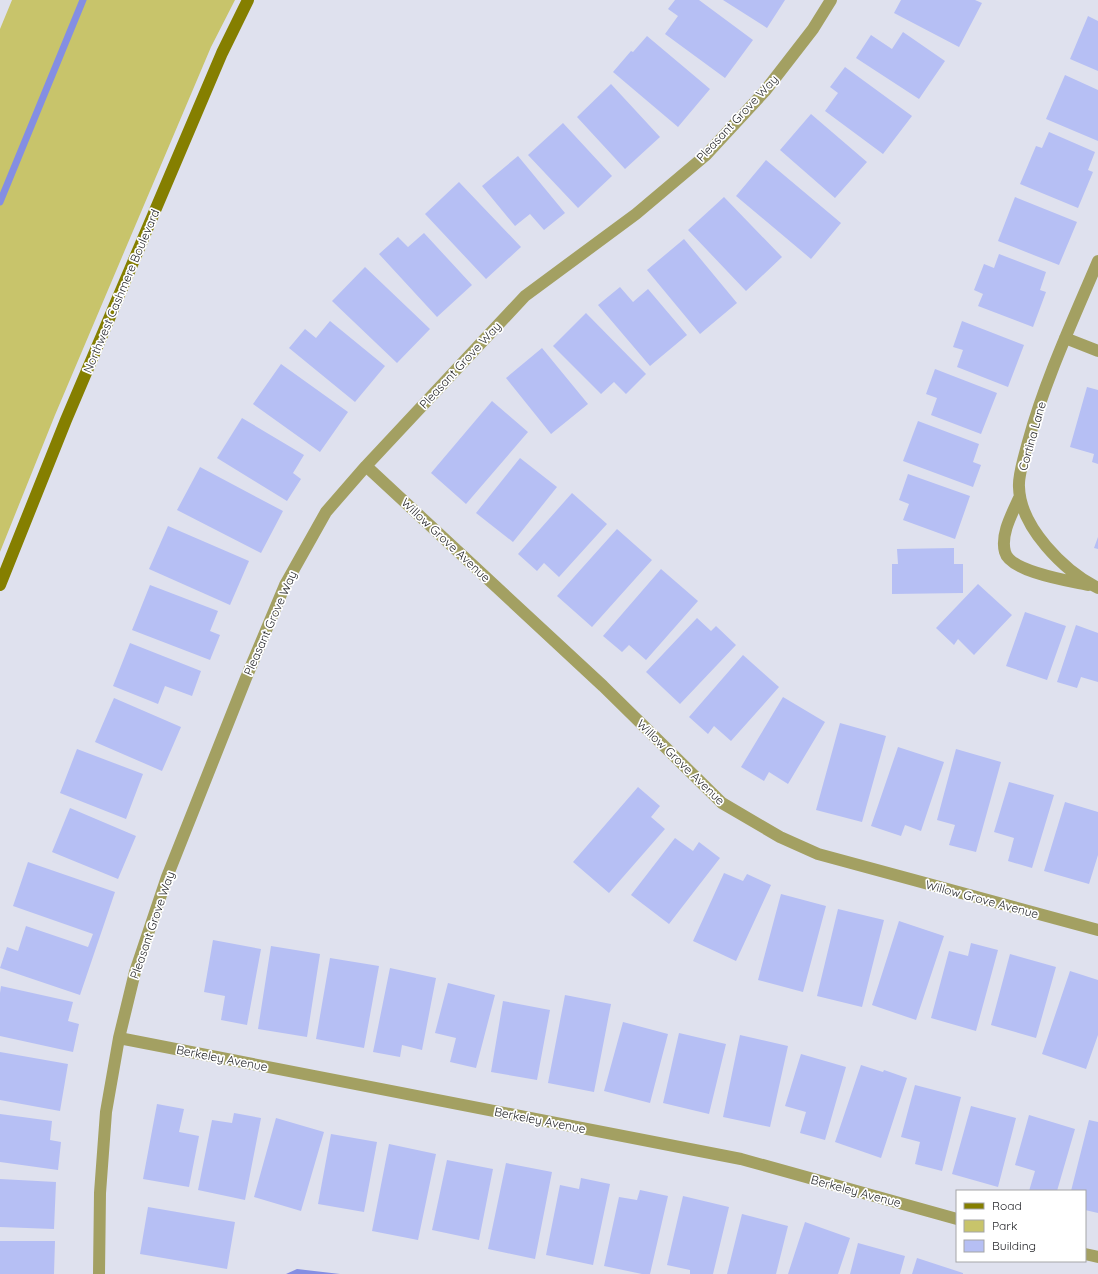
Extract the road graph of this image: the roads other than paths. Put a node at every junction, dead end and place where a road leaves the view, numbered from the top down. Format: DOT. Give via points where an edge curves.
graph roads {
  1 [pos="248,0"];
  2 [pos="831,0"];
  3 [pos="1098,261"];
  4 [pos="1066,338"];
  5 [pos="1098,351"];
  6 [pos="366,466"];
  7 [pos="1020,496"];
  8 [pos="0,586"];
  9 [pos="1097,588"];
  10 [pos="1098,930"];
  11 [pos="119,1038"];
  12 [pos="956,1219"];
  13 [pos="1086,1254"];
  14 [pos="1098,1257"];
  15 [pos="99,1274"];
  1 -- 8 [label="street, Northwest Cashmere Boulevard" via="222,53 66,420"];
  2 -- 6 [label="street, Pleasant Grove Way" via="813,30 765,91 706,155 636,214 525,296"];
  3 -- 4 [label="street, Cortina Lane"];
  4 -- 5 [label="street"];
  4 -- 7 [label="street, Cortina Lane" via="1035,418 1018,486"];
  6 -- 10 [label="street, Willow Grove Avenue" via="603,686 722,803 780,837 818,854"];
  6 -- 11 [label="street, Pleasant Grove Way" via="326,512 285,585 167,877 135,972"];
  7 -- 9 [label="street, Cortina Lane" via="1021,504 1041,540 1061,562"];
  7 -- 9 [label="street" via="1004,536 1005,552 1014,564 1044,576"];
  11 -- 12 [label="street, Berkeley Avenue" via="741,1159"];
  11 -- 15 [label="street, Pleasant Grove Way" via="106,1112 100,1193"];
  13 -- 14 [label="street"];
}
